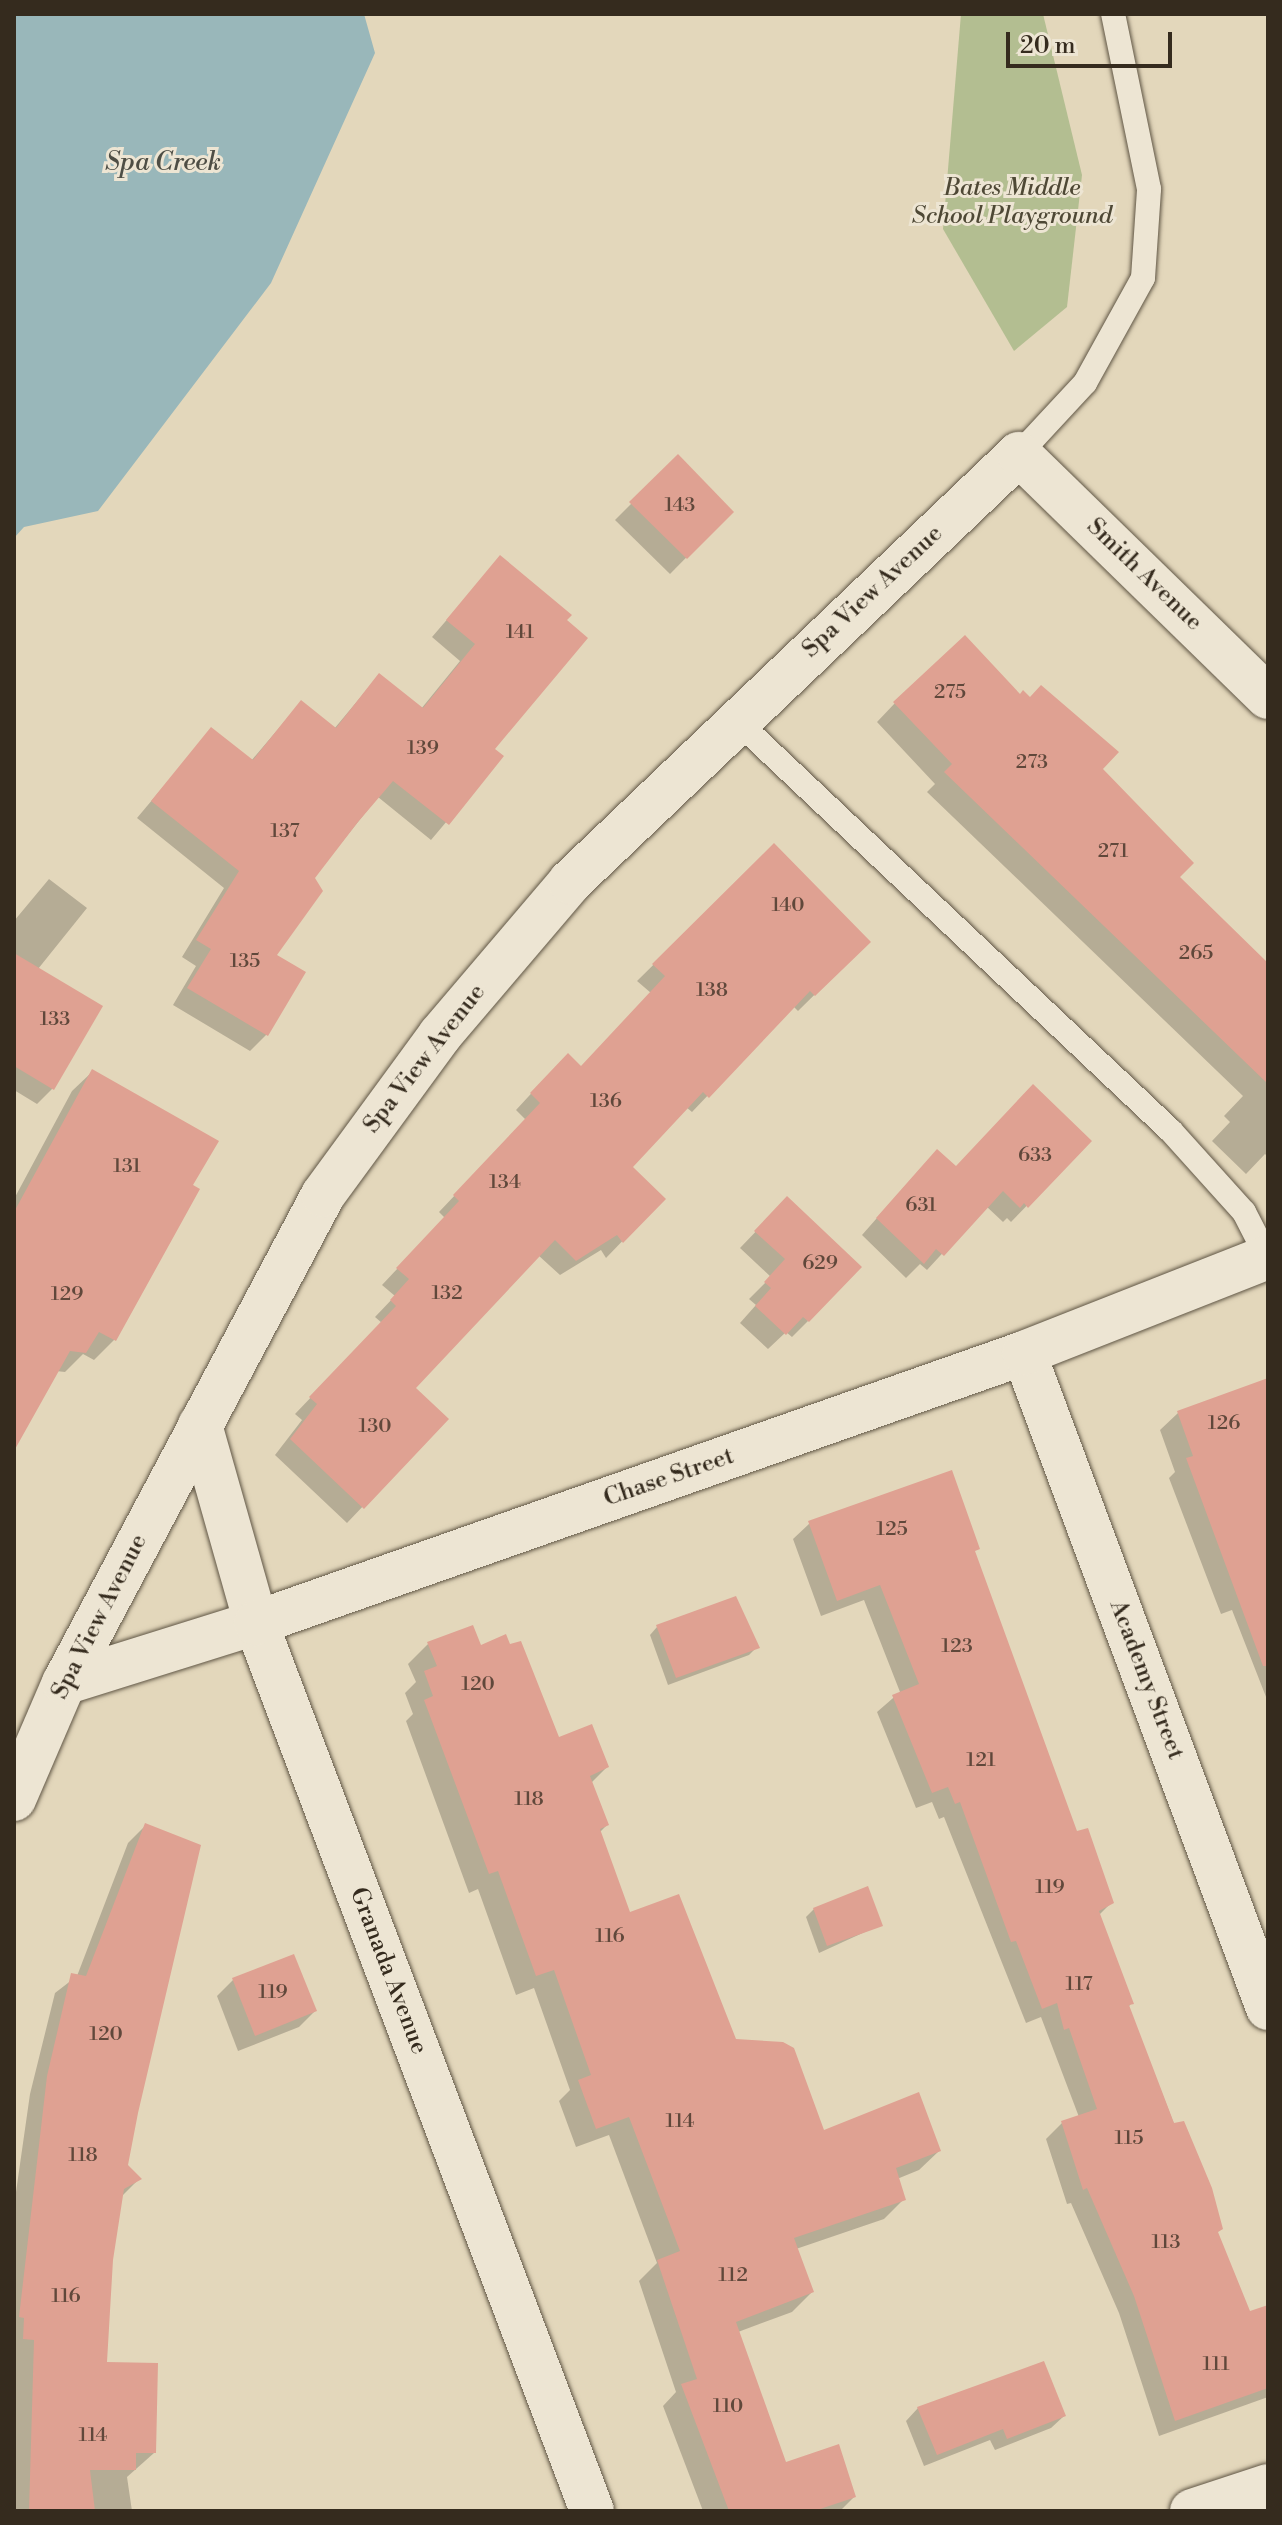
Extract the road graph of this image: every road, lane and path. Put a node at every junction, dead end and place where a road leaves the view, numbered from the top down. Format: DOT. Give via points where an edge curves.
graph roads {
  1 [pos="1113,14"];
  2 [pos="1019,454"];
  3 [pos="1268,697"];
  4 [pos="737,721"];
  5 [pos="1268,1257"];
  6 [pos="1024,1353"];
  7 [pos="200,1425"];
  8 [pos="256,1623"];
  9 [pos="64,1683"];
  10 [pos="14,1799"];
  11 [pos="1268,2008"];
  12 [pos="1268,2486"];
  13 [pos="592,2511"];
  14 [pos="1192,2511"];
  1 -- 2 [label="lane" via="1149,189 1143,278 1085,383"];
  2 -- 3 [label="street, Smith Avenue"];
  2 -- 4 [label="street, Spa View Avenue"];
  4 -- 5 [label="lane" via="1171,1131 1244,1212"];
  4 -- 7 [label="street, Spa View Avenue" via="570,882 440,1035 323,1195"];
  5 -- 6 [label="street, Chase Street"];
  6 -- 8 [label="street, Chase Street"];
  6 -- 11 [label="street, Academy Street"];
  7 -- 8 [label="street, Granada Avenue"];
  7 -- 9 [label="street, Spa View Avenue"];
  8 -- 9 [label="street, Chase Street"];
  8 -- 13 [label="street, Granada Avenue"];
  9 -- 10 [label="street, Spa View Avenue"];
  12 -- 14 [label="street"];
}
